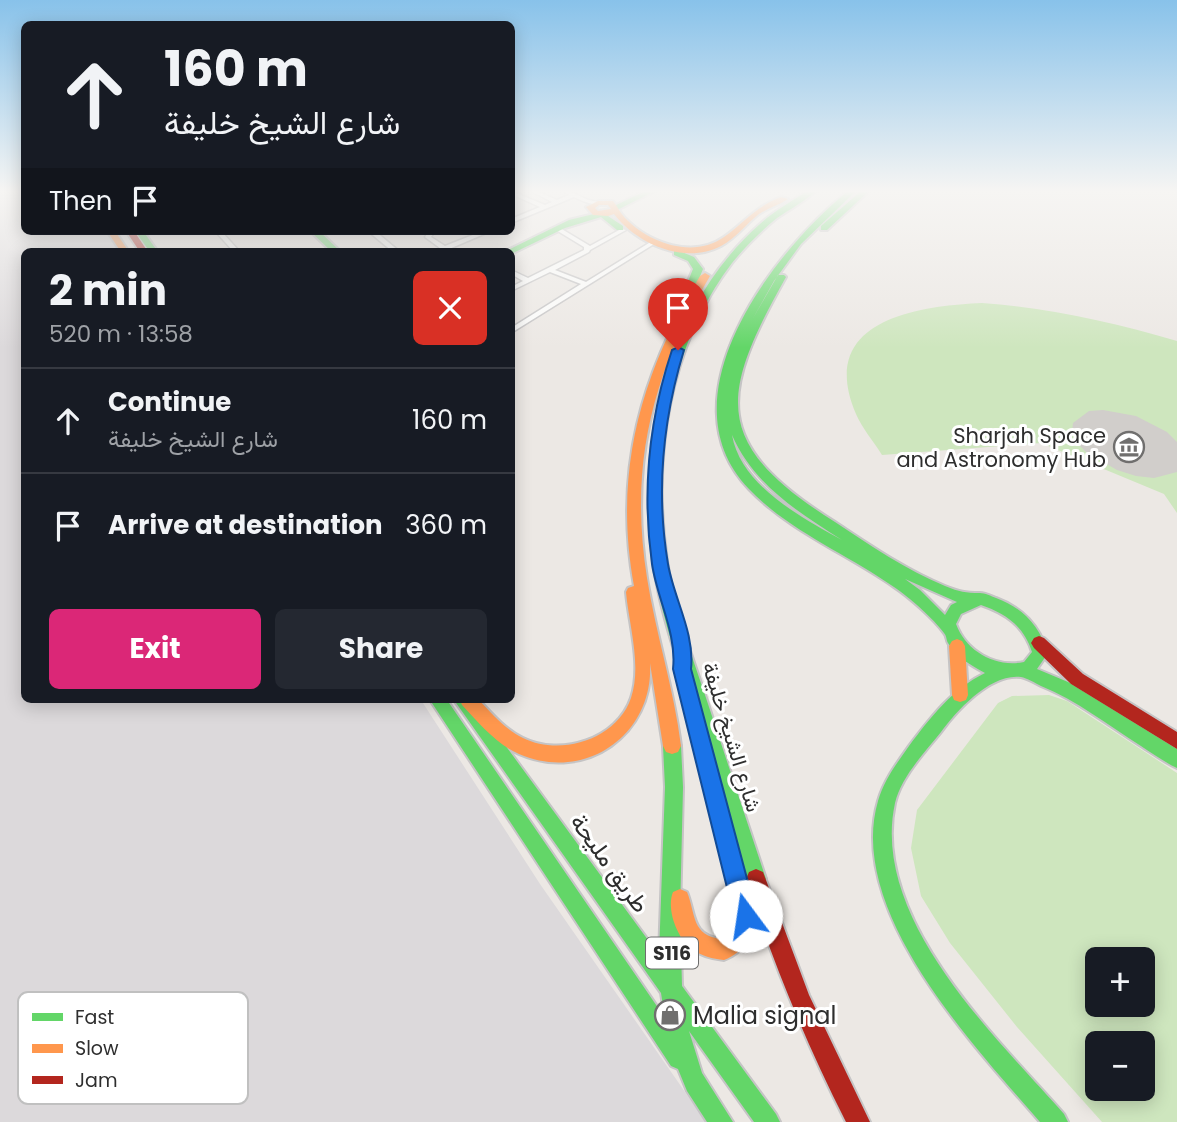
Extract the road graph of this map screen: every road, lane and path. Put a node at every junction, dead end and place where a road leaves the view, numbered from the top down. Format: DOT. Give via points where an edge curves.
graph roads {
  1 [pos="581,243"];
  2 [pos="598,243"];
  3 [pos="664,243"];
  4 [pos="721,243"];
  5 [pos="731,243"];
  6 [pos="748,243"];
  7 [pos="799,243"];
  8 [pos="808,243"];
  9 [pos="651,244"];
  10 [pos="588,249"];
  11 [pos="550,270"];
  12 [pos="515,274"];
  13 [pos="528,281"];
  14 [pos="586,284"];
  15 [pos="515,287"];
  16 [pos="683,306"];
  17 [pos="515,328"];
  18 [pos="638,572"];
  19 [pos="969,600"];
  20 [pos="948,628"];
  21 [pos="1039,643"];
  22 [pos="957,646"];
  23 [pos="684,653"];
  24 [pos="1023,671"];
  25 [pos="1003,672"];
  26 [pos="960,695"];
  27 [pos="440,703"];
  28 [pos="464,703"];
  29 [pos="471,703"];
  30 [pos="1177,741"];
  31 [pos="1177,759"];
  32 [pos="676,830"];
  33 [pos="673,989"];
  34 [pos="691,1075"];
  35 [pos="721,1122"];
  36 [pos="768,1122"];
  37 [pos="858,1122"];
  38 [pos="1056,1122"];
  1 -- 10 [label="street"];
  2 -- 10 [label="street"];
  3 -- 4 [label="main road" via="703,252"];
  5 -- 16 [label="main road, S116"];
  6 -- 23 [label="main road, شارع الشيخ خليفة" via="723,270 688,326 668,379 656,449 655,515 663,583"];
  7 -- 20 [label="main road" via="763,287 733,351 720,401 720,426 730,453 763,494 924,600"];
  8 -- 19 [label="main road" via="778,280 739,368 733,426 742,450 755,470 790,501 921,583"];
  9 -- 14 [label="street"];
  9 -- 16 [label="main road" via="698,266"];
  10 -- 11 [label="street"];
  11 -- 13 [label="street"];
  11 -- 14 [label="street"];
  12 -- 13 [label="street"];
  13 -- 15 [label="street"];
  14 -- 17 [label="street"];
  16 -- 18 [label="main road, S116" via="659,357 641,429 633,513"];
  18 -- 29 [label="main road" via="633,593 642,686 634,713 615,736 579,752 539,753 511,740"];
  18 -- 32 [label="main road, S116" via="668,707"];
  19 -- 20 [label="main road" via="952,609"];
  19 -- 21 [label="main road" via="993,601 1018,613"];
  20 -- 22 [label="main road"];
  21 -- 24 [label="main road" via="1037,660"];
  21 -- 30 [label="main road" via="1077,679"];
  22 -- 25 [label="main road" via="978,663"];
  22 -- 26 [label="main road"];
  23 -- 32 [label="main road" via="682,669 746,916 741,938 724,950 703,947 686,930 680,908 681,855"];
  23 -- 37 [label="main road, شارع الشيخ خليفة" via="782,961"];
  24 -- 25 [label="main road"];
  24 -- 31 [label="main road" via="1062,687"];
  25 -- 26 [label="main road"];
  26 -- 38 [label="main road" via="892,789 881,828 885,874 919,951"];
  27 -- 34 [label="main road"];
  28 -- 33 [label="main road, طريق مليحة"];
  32 -- 33 [label="main road, S116" via="671,908"];
  33 -- 34 [label="main road, S116"];
  33 -- 36 [label="main road, طريق مليحة"];
  34 -- 35 [label="main road"];
}
